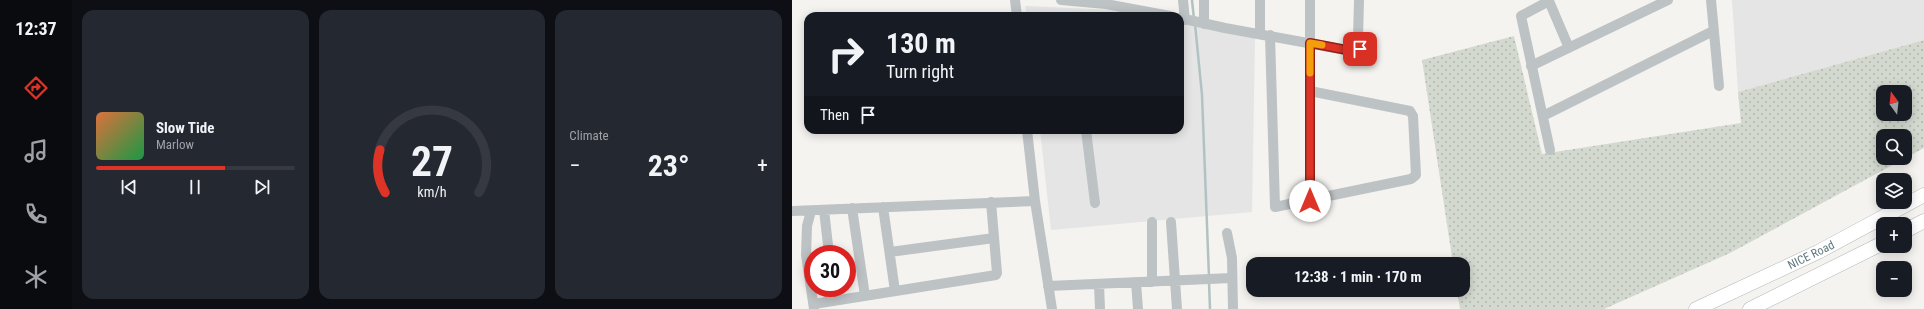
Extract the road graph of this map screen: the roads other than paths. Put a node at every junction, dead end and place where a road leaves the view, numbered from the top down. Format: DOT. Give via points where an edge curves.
graph roads {
  1 [pos="1015,0"];
  2 [pos="1061,0"];
  3 [pos="1070,0"];
  4 [pos="1148,0"];
  5 [pos="1183,0"];
  6 [pos="1204,0"];
  7 [pos="1260,0"];
  8 [pos="1310,0"];
  9 [pos="1358,0"];
  10 [pos="1549,0"];
  11 [pos="1668,0"];
  12 [pos="1711,0"];
  13 [pos="1106,2"];
  14 [pos="1149,11"];
  15 [pos="1016,12"];
  16 [pos="1153,12"];
  17 [pos="1183,12"];
  18 [pos="1184,19"];
  19 [pos="1204,24"];
  20 [pos="1713,31"];
  21 [pos="1265,34"];
  22 [pos="1310,43"];
  23 [pos="1569,48"];
  24 [pos="1531,66"];
  25 [pos="1719,86"];
  26 [pos="1310,91"];
  27 [pos="1543,116"];
  28 [pos="1027,134"];
  29 [pos="1086,134"];
  30 [pos="1550,150"];
  31 [pos="1924,195"];
  32 [pos="1035,201"];
  33 [pos="1310,201"];
  34 [pos="991,202"];
  35 [pos="1095,203"];
  36 [pos="884,207"];
  37 [pos="852,208"];
  38 [pos="824,210"];
  39 [pos="793,211"];
  40 [pos="811,211"];
  41 [pos="1924,221"];
  42 [pos="1152,222"];
  43 [pos="1171,222"];
  44 [pos="1912,227"];
  45 [pos="1227,233"];
  46 [pos="994,238"];
  47 [pos="828,245"];
  48 [pos="1876,246"];
  49 [pos="890,252"];
  50 [pos="1232,278"];
  51 [pos="1174,281"];
  52 [pos="1136,282"];
  53 [pos="1152,282"];
  54 [pos="1099,284"];
  55 [pos="1048,286"];
  56 [pos="895,291"];
  57 [pos="865,296"];
  58 [pos="834,297"];
  59 [pos="834,300"];
  60 [pos="814,306"];
  61 [pos="1052,309"];
  62 [pos="1100,309"];
  63 [pos="1138,309"];
  64 [pos="1177,309"];
  65 [pos="1233,309"];
  66 [pos="1696,309"];
  67 [pos="1750,309"];
  1 -- 15 [label="street"];
  2 -- 3 [label="street"];
  3 -- 13 [label="street"];
  4 -- 14 [label="street"];
  5 -- 17 [label="street"];
  6 -- 19 [label="street"];
  7 -- 21 [label="street"];
  8 -- 22 [label="street"];
  9 -- 22 [label="street" via="1360,51"];
  10 -- 23 [label="street"];
  10 -- 24 [label="street" via="1523,14 1520,19"];
  11 -- 23 [label="street"];
  12 -- 20 [label="street"];
  13 -- 14 [label="street"];
  14 -- 16 [label="street"];
  18 -- 19 [label="street"];
  19 -- 21 [label="street"];
  20 -- 25 [label="street"];
  20 -- 27 [label="street"];
  21 -- 22 [label="street"];
  21 -- 33 [label="street" via="1275,204 1277,208"];
  22 -- 26 [label="street"];
  23 -- 24 [label="street"];
  24 -- 27 [label="street"];
  26 -- 33 [label="street"];
  26 -- 33 [label="street" via="1410,111 1413,116 1416,175 1411,179"];
  27 -- 30 [label="street"];
  28 -- 32 [label="street"];
  29 -- 35 [label="street"];
  31 -- 66 [label="highway, NICE Road" via="1818,252"];
  32 -- 34 [label="street"];
  32 -- 55 [label="street"];
  34 -- 36 [label="street"];
  34 -- 46 [label="street"];
  36 -- 37 [label="street"];
  36 -- 49 [label="street"];
  37 -- 38 [label="street"];
  37 -- 57 [label="street"];
  38 -- 40 [label="street"];
  38 -- 47 [label="street"];
  39 -- 40 [label="street"];
  40 -- 60 [label="street" via="807,226 806,255"];
  41 -- 44 [label="highway"];
  42 -- 53 [label="street"];
  43 -- 51 [label="street"];
  45 -- 50 [label="street" via="1232,258"];
  46 -- 49 [label="street"];
  46 -- 56 [label="street" via="996,275"];
  48 -- 67 [label="highway, NICE Road"];
  49 -- 56 [label="street"];
  50 -- 51 [label="street"];
  50 -- 65 [label="street"];
  51 -- 53 [label="street"];
  51 -- 64 [label="street"];
  52 -- 53 [label="street"];
  52 -- 54 [label="street"];
  52 -- 63 [label="street"];
  54 -- 55 [label="street"];
  54 -- 62 [label="street"];
  55 -- 61 [label="street"];
  56 -- 57 [label="street"];
  57 -- 59 [label="street"];
  58 -- 59 [label="street"];
  59 -- 60 [label="street"];
}
